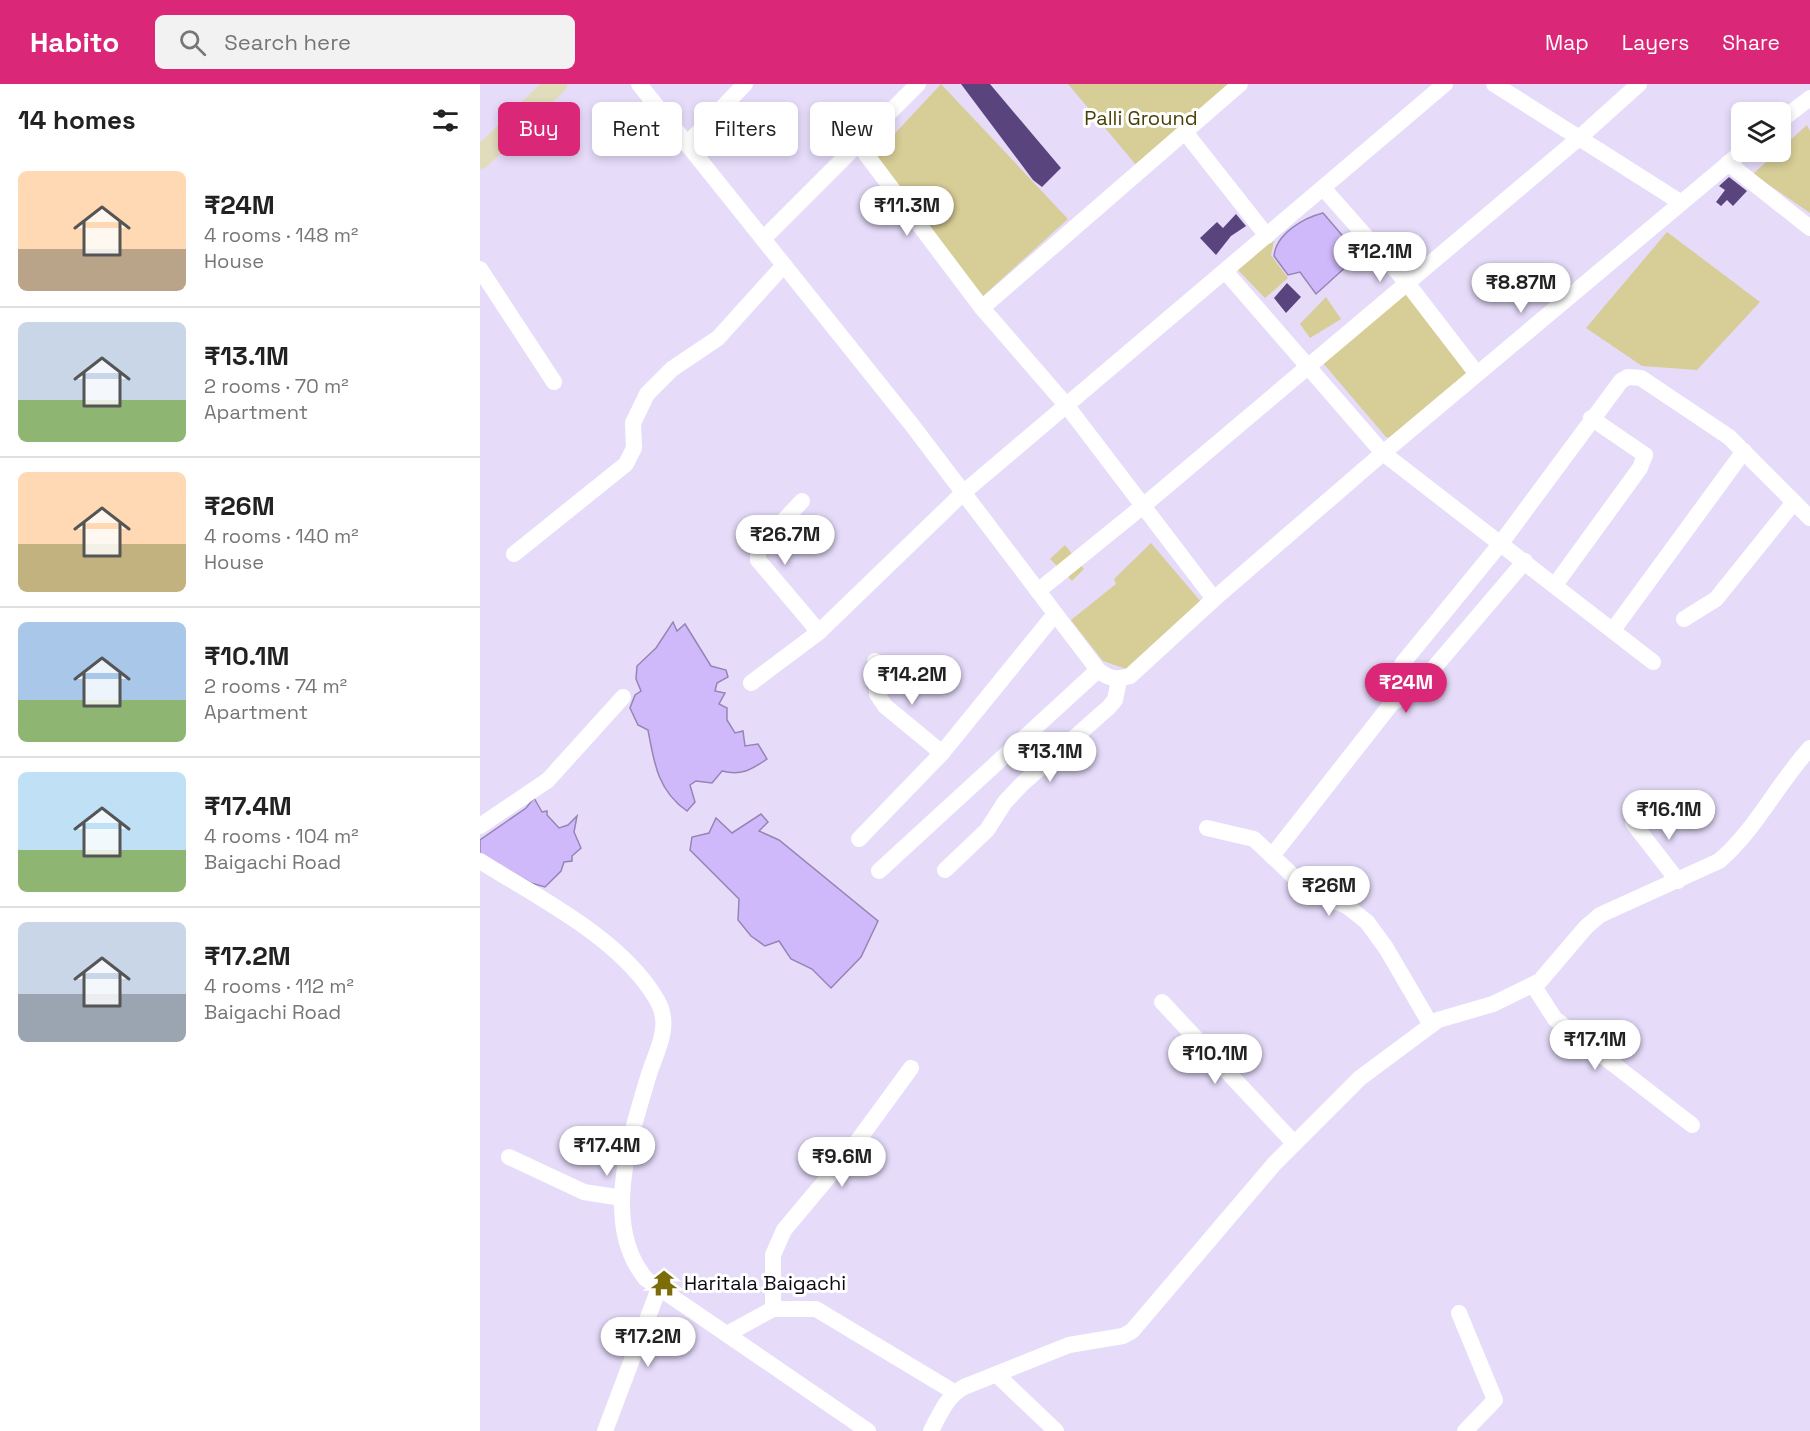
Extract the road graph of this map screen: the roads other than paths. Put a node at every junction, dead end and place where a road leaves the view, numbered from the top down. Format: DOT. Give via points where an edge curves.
graph roads {
  1 [pos="639,84"];
  2 [pos="745,84"];
  3 [pos="918,84"];
  4 [pos="1240,84"];
  5 [pos="1445,84"];
  6 [pos="1494,84"];
  7 [pos="1639,84"];
  8 [pos="550,86"];
  9 [pos="1810,98"];
  10 [pos="895,108"];
  11 [pos="1791,113"];
  12 [pos="1185,132"];
  13 [pos="1579,138"];
  14 [pos="687,144"];
  15 [pos="848,156"];
  16 [pos="867,156"];
  17 [pos="480,158"];
  18 [pos="1731,161"];
  19 [pos="1728,163"];
  20 [pos="1324,189"];
  21 [pos="1680,202"];
  22 [pos="1810,228"];
  23 [pos="1267,236"];
  24 [pos="763,239"];
  25 [pos="784,265"];
  26 [pos="480,269"];
  27 [pos="1225,271"];
  28 [pos="1407,283"];
  29 [pos="982,308"];
  30 [pos="1309,367"];
  31 [pos="1477,374"];
  32 [pos="554,382"];
  33 [pos="1067,406"];
  34 [pos="1591,418"];
  35 [pos="1744,452"];
  36 [pos="1383,453"];
  37 [pos="964,492"];
  38 [pos="802,501"];
  39 [pos="1794,502"];
  40 [pos="1143,506"];
  41 [pos="1810,518"];
  42 [pos="1501,543"];
  43 [pos="514,554"];
  44 [pos="1525,561"];
  45 [pos="1555,585"];
  46 [pos="1038,591"];
  47 [pos="1214,599"];
  48 [pos="1055,614"];
  49 [pos="1684,619"];
  50 [pos="1613,630"];
  51 [pos="819,632"];
  52 [pos="875,661"];
  53 [pos="1653,662"];
  54 [pos="1402,664"];
  55 [pos="1098,670"];
  56 [pos="1119,680"];
  57 [pos="751,683"];
  58 [pos="623,697"];
  59 [pos="1810,748"];
  60 [pos="942,753"];
  61 [pos="1633,823"];
  62 [pos="480,826"];
  63 [pos="1207,828"];
  64 [pos="859,839"];
  65 [pos="1272,856"];
  66 [pos="480,861"];
  67 [pos="945,870"];
  68 [pos="879,871"];
  69 [pos="1678,881"];
  70 [pos="1533,985"];
  71 [pos="1162,1002"];
  72 [pos="1431,1025"];
  73 [pos="911,1068"];
  74 [pos="1692,1125"];
  75 [pos="1294,1143"];
  76 [pos="509,1157"];
  77 [pos="622,1198"];
  78 [pos="659,1288"];
  79 [pos="773,1309"];
  80 [pos="1459,1314"];
  81 [pos="727,1334"];
  82 [pos="996,1374"];
  83 [pos="954,1392"];
  84 [pos="605,1431"];
  85 [pos="868,1431"];
  86 [pos="931,1431"];
  87 [pos="1056,1431"];
  88 [pos="1465,1431"];
  1 -- 14 [label="street"];
  2 -- 14 [label="street"];
  3 -- 10 [label="street"];
  4 -- 12 [label="street"];
  5 -- 20 [label="street"];
  6 -- 13 [label="street"];
  7 -- 13 [label="street"];
  8 -- 17 [label="main road"];
  9 -- 11 [label="street"];
  12 -- 23 [label="street"];
  12 -- 29 [label="street"];
  13 -- 21 [label="street"];
  13 -- 28 [label="street"];
  14 -- 24 [label="street"];
  15 -- 24 [label="street"];
  16 -- 29 [label="street"];
  18 -- 19 [label="street"];
  19 -- 21 [label="street"];
  19 -- 22 [label="street"];
  20 -- 23 [label="street"];
  20 -- 28 [label="street"];
  21 -- 31 [label="street"];
  23 -- 27 [label="street"];
  24 -- 25 [label="street"];
  25 -- 37 [label="street"];
  25 -- 43 [label="street" via="723,333 647,394 633,423 631,459"];
  26 -- 32 [label="street"];
  27 -- 30 [label="street"];
  27 -- 33 [label="street"];
  28 -- 30 [label="street"];
  28 -- 31 [label="street"];
  29 -- 33 [label="street"];
  30 -- 36 [label="street"];
  30 -- 40 [label="street"];
  31 -- 36 [label="street"];
  33 -- 37 [label="street"];
  33 -- 40 [label="street"];
  34 -- 35 [label="street" via="1621,381 1636,376 1729,437"];
  34 -- 42 [label="street"];
  34 -- 45 [label="street" via="1643,452 1644,461"];
  35 -- 39 [label="street"];
  35 -- 50 [label="street"];
  36 -- 42 [label="street"];
  36 -- 47 [label="street"];
  37 -- 46 [label="street"];
  37 -- 51 [label="street"];
  38 -- 51 [label="street" via="756,554"];
  39 -- 41 [label="street"];
  39 -- 49 [label="street" via="1716,600"];
  40 -- 46 [label="street"];
  40 -- 47 [label="street"];
  42 -- 44 [label="street"];
  42 -- 54 [label="street"];
  44 -- 45 [label="street"];
  44 -- 65 [label="street" via="1415,690 1392,703"];
  45 -- 50 [label="street"];
  46 -- 48 [label="street"];
  47 -- 56 [label="street" via="1130,676"];
  48 -- 55 [label="street"];
  48 -- 60 [label="street"];
  50 -- 53 [label="street"];
  51 -- 57 [label="street"];
  52 -- 60 [label="street" via="877,694 885,706"];
  55 -- 56 [label="street"];
  55 -- 68 [label="street"];
  56 -- 67 [label="street" via="1115,700 1109,707 1022,784 987,830"];
  58 -- 62 [label="street" via="548,780"];
  59 -- 69 [label="street" via="1727,855"];
  60 -- 64 [label="street"];
  61 -- 69 [label="street"];
  63 -- 65 [label="street" via="1247,836"];
  65 -- 72 [label="street" via="1308,890 1347,906 1367,922"];
  66 -- 77 [label="street" via="600,937 657,1000 664,1016 664,1029 629,1153"];
  69 -- 70 [label="street" via="1600,915 1545,977"];
  70 -- 72 [label="street" via="1493,1004"];
  70 -- 74 [label="street" via="1555,1019"];
  71 -- 75 [label="street"];
  72 -- 75 [label="street" via="1360,1078"];
  73 -- 79 [label="street" via="851,1150 784,1230 773,1255"];
  75 -- 82 [label="street" via="1132,1331 1069,1345"];
  76 -- 77 [label="street" via="567,1186 603,1197"];
  77 -- 78 [label="street" via="630,1251 637,1268"];
  78 -- 81 [label="street"];
  78 -- 84 [label="street"];
  79 -- 81 [label="street"];
  79 -- 83 [label="street" via="809,1308 825,1313"];
  80 -- 88 [label="street" via="1496,1400"];
  81 -- 85 [label="street"];
  82 -- 83 [label="street"];
  82 -- 87 [label="street"];
  83 -- 86 [label="street"];
}
